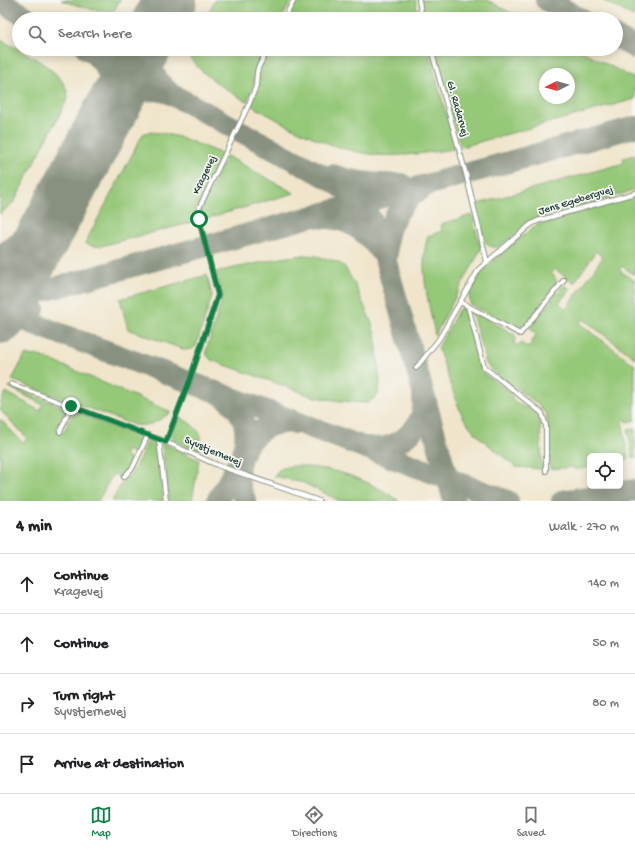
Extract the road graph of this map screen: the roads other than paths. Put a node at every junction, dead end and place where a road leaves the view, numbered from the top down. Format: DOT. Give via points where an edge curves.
graph roads {
  1 [pos="294,0"];
  2 [pos="419,0"];
  3 [pos="288,12"];
  4 [pos="421,12"];
  5 [pos="264,56"];
  6 [pos="433,56"];
  7 [pos="635,193"];
  8 [pos="487,262"];
  9 [pos="564,280"];
  10 [pos="460,302"];
  11 [pos="468,306"];
  12 [pos="416,368"];
  13 [pos="11,384"];
  14 [pos="71,406"];
  15 [pos="60,432"];
  16 [pos="148,435"];
  17 [pos="159,439"];
  18 [pos="166,442"];
  19 [pos="546,471"];
  20 [pos="124,477"];
  21 [pos="166,501"];
  22 [pos="319,501"];
  1 -- 3 [label="lane"];
  2 -- 4 [label="lane"];
  5 -- 18 [label="lane, Kragevej" via="258,68 256,86 251,99 198,212 218,295"];
  6 -- 8 [label="lane, Gl. Radarvej" via="466,174"];
  7 -- 8 [label="lane, Jens Egebergvej" via="537,221"];
  8 -- 10 [label="lane, Jens Egebergvej" via="479,268"];
  9 -- 11 [label="lane" via="520,334"];
  10 -- 11 [label="lane"];
  10 -- 12 [label="lane, Jens Egebergvej" via="439,339"];
  11 -- 19 [label="lane" via="484,368 542,413 546,426"];
  13 -- 14 [label="lane, Syvstjernevej"];
  14 -- 15 [label="lane"];
  14 -- 16 [label="lane, Syvstjernevej"];
  16 -- 17 [label="lane, Syvstjernevej"];
  16 -- 20 [label="lane" via="133,467"];
  17 -- 18 [label="lane, Syvstjernevej"];
  17 -- 21 [label="lane"];
  18 -- 22 [label="lane, Syvstjernevej" via="217,465"];
}
